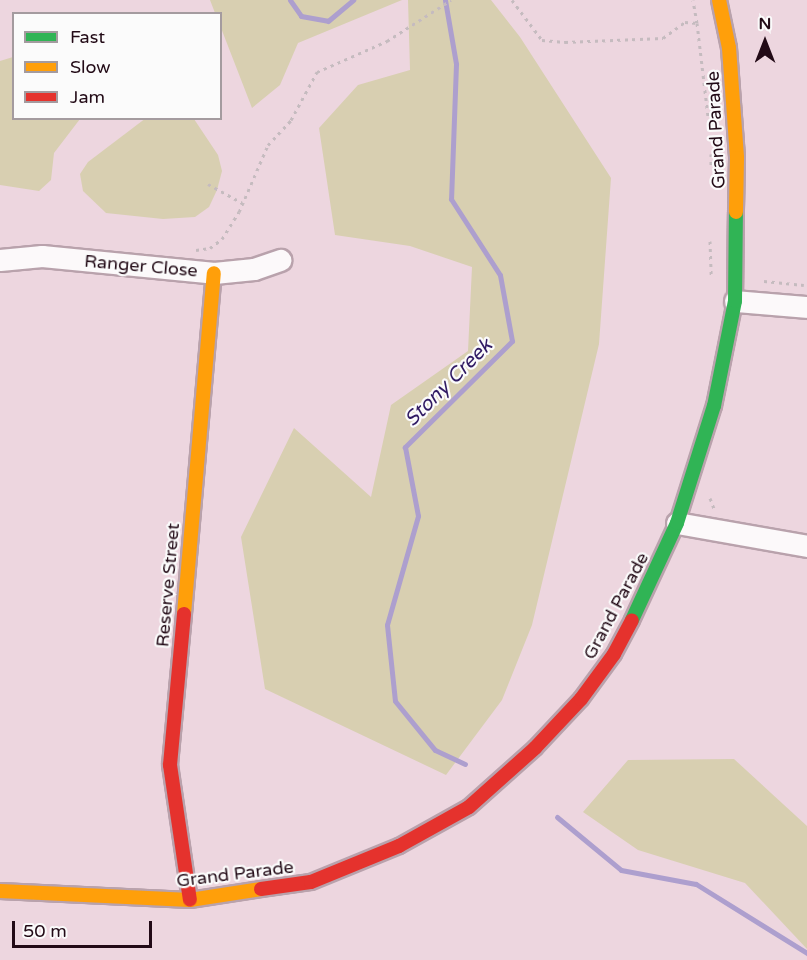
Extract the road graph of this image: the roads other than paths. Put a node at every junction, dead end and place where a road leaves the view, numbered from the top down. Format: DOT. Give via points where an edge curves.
graph roads {
  1 [pos="719,0"];
  2 [pos="0,260"];
  3 [pos="280,260"];
  4 [pos="214,273"];
  5 [pos="735,301"];
  6 [pos="807,307"];
  7 [pos="677,523"];
  8 [pos="807,546"];
  9 [pos="0,891"];
  10 [pos="190,900"];
  1 -- 5 [label="street, Grand Parade" via="729,48 737,158"];
  2 -- 4 [label="street, Ranger Close" via="42,256"];
  3 -- 4 [label="street, Ranger Close"];
  4 -- 10 [label="street, Reserve Street" via="170,765"];
  5 -- 6 [label="street"];
  5 -- 7 [label="street, Grand Parade" via="714,406"];
  7 -- 8 [label="street"];
  7 -- 10 [label="street, Grand Parade" via="650,587 614,654 588,690 535,748 470,807 399,846 311,882"];
  9 -- 10 [label="street, Grand Parade"];
}
